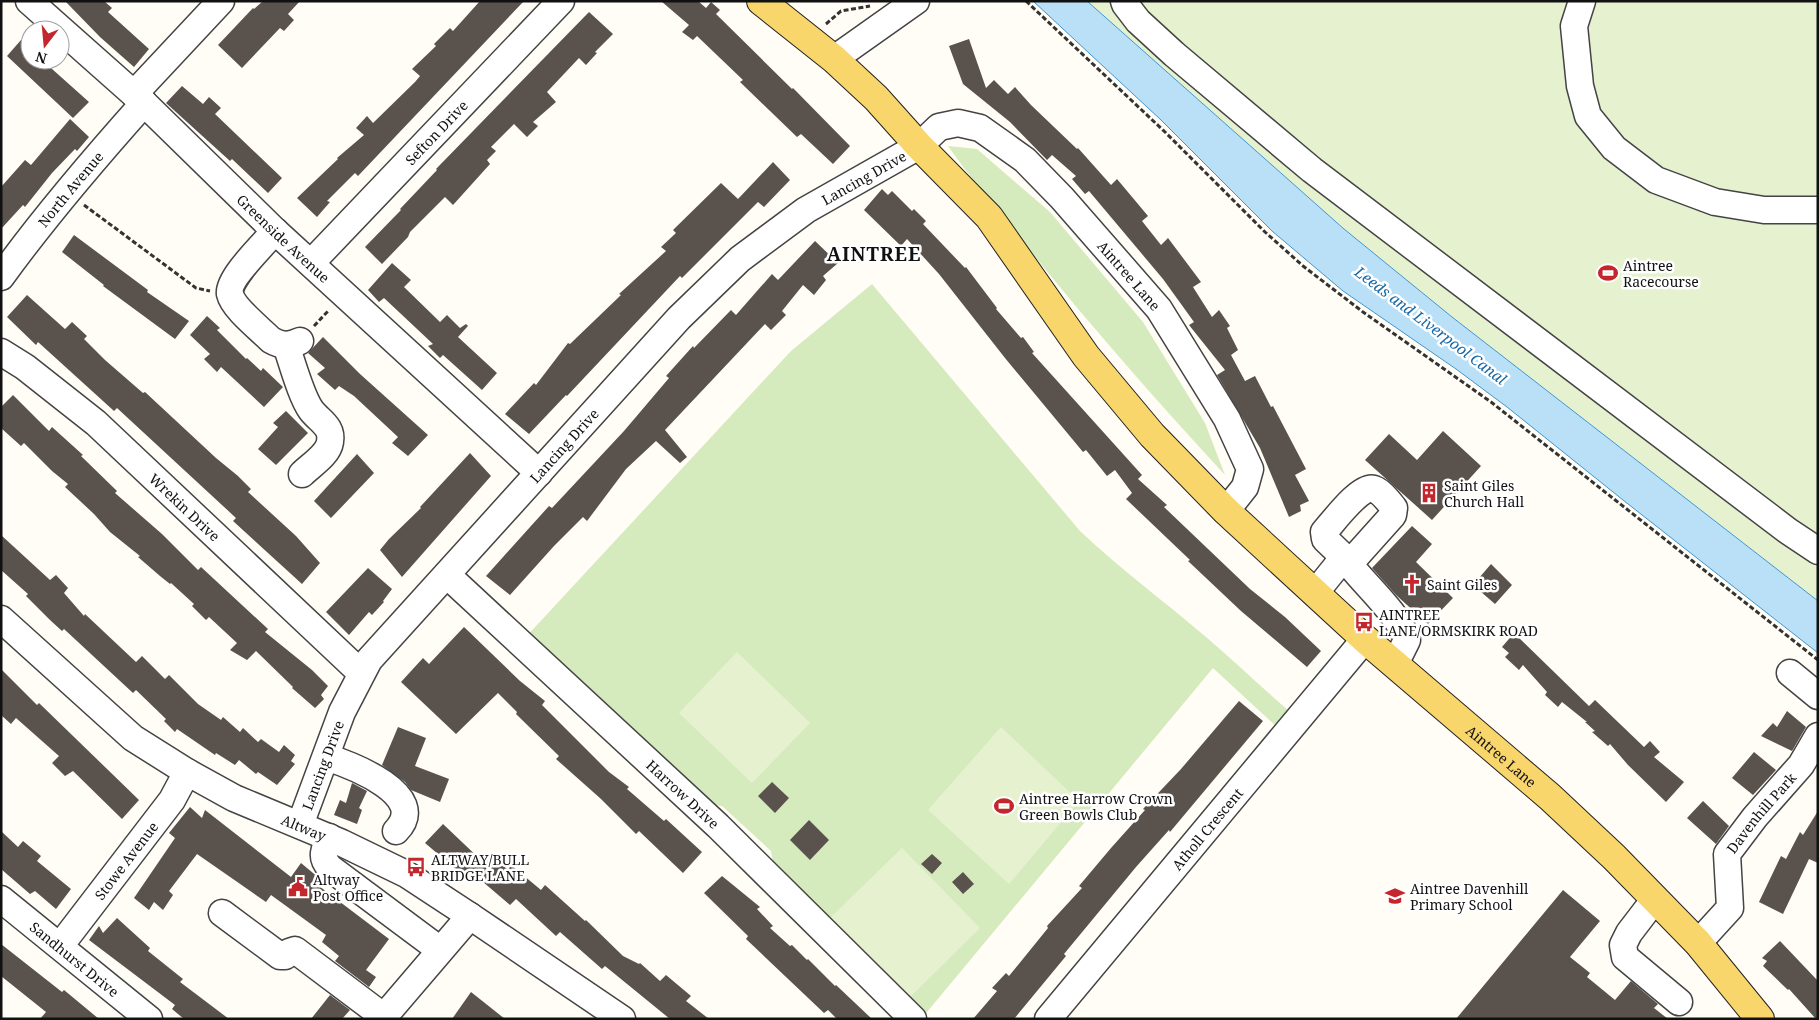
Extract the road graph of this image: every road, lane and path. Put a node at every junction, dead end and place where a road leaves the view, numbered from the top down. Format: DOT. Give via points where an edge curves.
graph roads {
  1 [pos="29,1"];
  2 [pos="222,1"];
  3 [pos="561,1"];
  4 [pos="761,1"];
  5 [pos="876,1"];
  6 [pos="916,1"];
  7 [pos="1026,1"];
  8 [pos="1124,1"];
  9 [pos="1582,1"];
  10 [pos="808,39"];
  11 [pos="834,59"];
  12 [pos="139,99"];
  13 [pos="919,146"];
  14 [pos="66,192"];
  15 [pos="1818,210"];
  16 [pos="275,231"];
  17 [pos="311,263"];
  18 [pos="1,277"];
  19 [pos="230,294"];
  20 [pos="345,294"];
  21 [pos="293,343"];
  22 [pos="1,352"];
  23 [pos="538,473"];
  24 [pos="302,474"];
  25 [pos="1226,511"];
  26 [pos="1818,551"];
  27 [pos="447,575"];
  28 [pos="1315,593"];
  29 [pos="1,618"];
  30 [pos="1366,639"];
  31 [pos="1818,660"];
  32 [pos="1395,664"];
  33 [pos="1790,672"];
  34 [pos="361,673"];
  35 [pos="1818,696"];
  36 [pos="1818,736"];
  37 [pos="326,757"];
  38 [pos="187,772"];
  39 [pos="300,825"];
  40 [pos="396,831"];
  41 [pos="329,837"];
  42 [pos="1,899"];
  43 [pos="1655,899"];
  44 [pos="222,913"];
  45 [pos="470,916"];
  46 [pos="1698,943"];
  47 [pos="60,946"];
  48 [pos="440,950"];
  49 [pos="1679,1002"];
  50 [pos="383,1018"];
  51 [pos="150,1019"];
  52 [pos="622,1019"];
  53 [pos="913,1019"];
  54 [pos="1048,1019"];
  55 [pos="1760,1019"];
  1 -- 12 [label="street, Greenside Avenue"];
  2 -- 12 [label="street, North Avenue"];
  3 -- 17 [label="street, Sefton Drive"];
  4 -- 10 [label="main road, Aintree Lane"];
  5 -- 10 [label="path" via="871,6 841,11"];
  6 -- 11 [label="street"];
  7 -- 31 [label="path" via="1303,266 1491,402"];
  8 -- 26 [label="street" via="1138,20 1174,54 1312,170"];
  9 -- 15 [label="street" via="1574,26 1580,86 1588,116 1614,148 1656,180 1715,202 1764,210"];
  10 -- 11 [label="main road, Aintree Lane"];
  11 -- 13 [label="main road, Aintree Lane" via="876,98"];
  12 -- 14 [label="street, North Avenue"];
  12 -- 16 [label="street, Greenside Avenue"];
  13 -- 23 [label="street, Lancing Drive" via="806,210 740,259 679,318"];
  13 -- 25 [label="main road, Aintree Lane" via="989,218 1086,356 1146,428"];
  13 -- 25 [label="street, Aintree Lane" via="939,127 958,123 980,128 1025,160 1050,185 1159,309 1227,420 1250,469 1245,487"];
  14 -- 18 [label="street, North Avenue"];
  14 -- 19 [label="path" via="196,288"];
  16 -- 17 [label="street, Greenside Avenue"];
  16 -- 19 [label="street" via="236,276 230,286"];
  17 -- 20 [label="street, Greenside Avenue"];
  19 -- 21 [label="street" via="238,307 271,340 278,344"];
  20 -- 21 [label="path"];
  20 -- 23 [label="street, Greenside Avenue"];
  21 -- 24 [label="street" via="298,379 311,410 330,431 331,441 328,450"];
  22 -- 34 [label="street, Wrekin Drive" via="96,423"];
  23 -- 27 [label="street, Lancing Drive"];
  25 -- 28 [label="main road, Aintree Lane"];
  27 -- 34 [label="street, Lancing Drive" via="369,660"];
  27 -- 53 [label="street, Harrow Drive" via="718,826"];
  28 -- 30 [label="main road, Aintree Lane"];
  28 -- 32 [label="street" via="1347,560 1406,633 1407,640"];
  29 -- 38 [label="street, Altway" via="133,738"];
  30 -- 32 [label="main road, Aintree Lane"];
  30 -- 54 [label="street, Atholl Crescent"];
  32 -- 43 [label="main road, Aintree Lane" via="1550,797"];
  33 -- 35 [label="street"];
  34 -- 37 [label="street, Lancing Drive" via="342,712"];
  36 -- 46 [label="street, Davenhill Park" via="1800,765 1727,854 1730,908"];
  37 -- 39 [label="street, Lancing Drive"];
  37 -- 40 [label="street" via="354,766 387,785 400,800 405,816"];
  38 -- 39 [label="street, Altway" via="234,798"];
  38 -- 47 [label="street, Stowe Avenue" via="172,800"];
  39 -- 41 [label="street, Altway"];
  41 -- 45 [label="street, Altway" via="406,874"];
  41 -- 48 [label="street" via="323,854 324,862"];
  42 -- 47 [label="street, Sandhurst Drive"];
  43 -- 46 [label="main road, Aintree Lane"];
  43 -- 49 [label="street" via="1622,945 1625,956"];
  44 -- 50 [label="street" via="280,956 295,950"];
  45 -- 48 [label="street"];
  45 -- 52 [label="street, Altway"];
  46 -- 55 [label="main road, Aintree Lane"];
  47 -- 51 [label="street, Sandhurst Drive"];
  48 -- 50 [label="street"];
}
